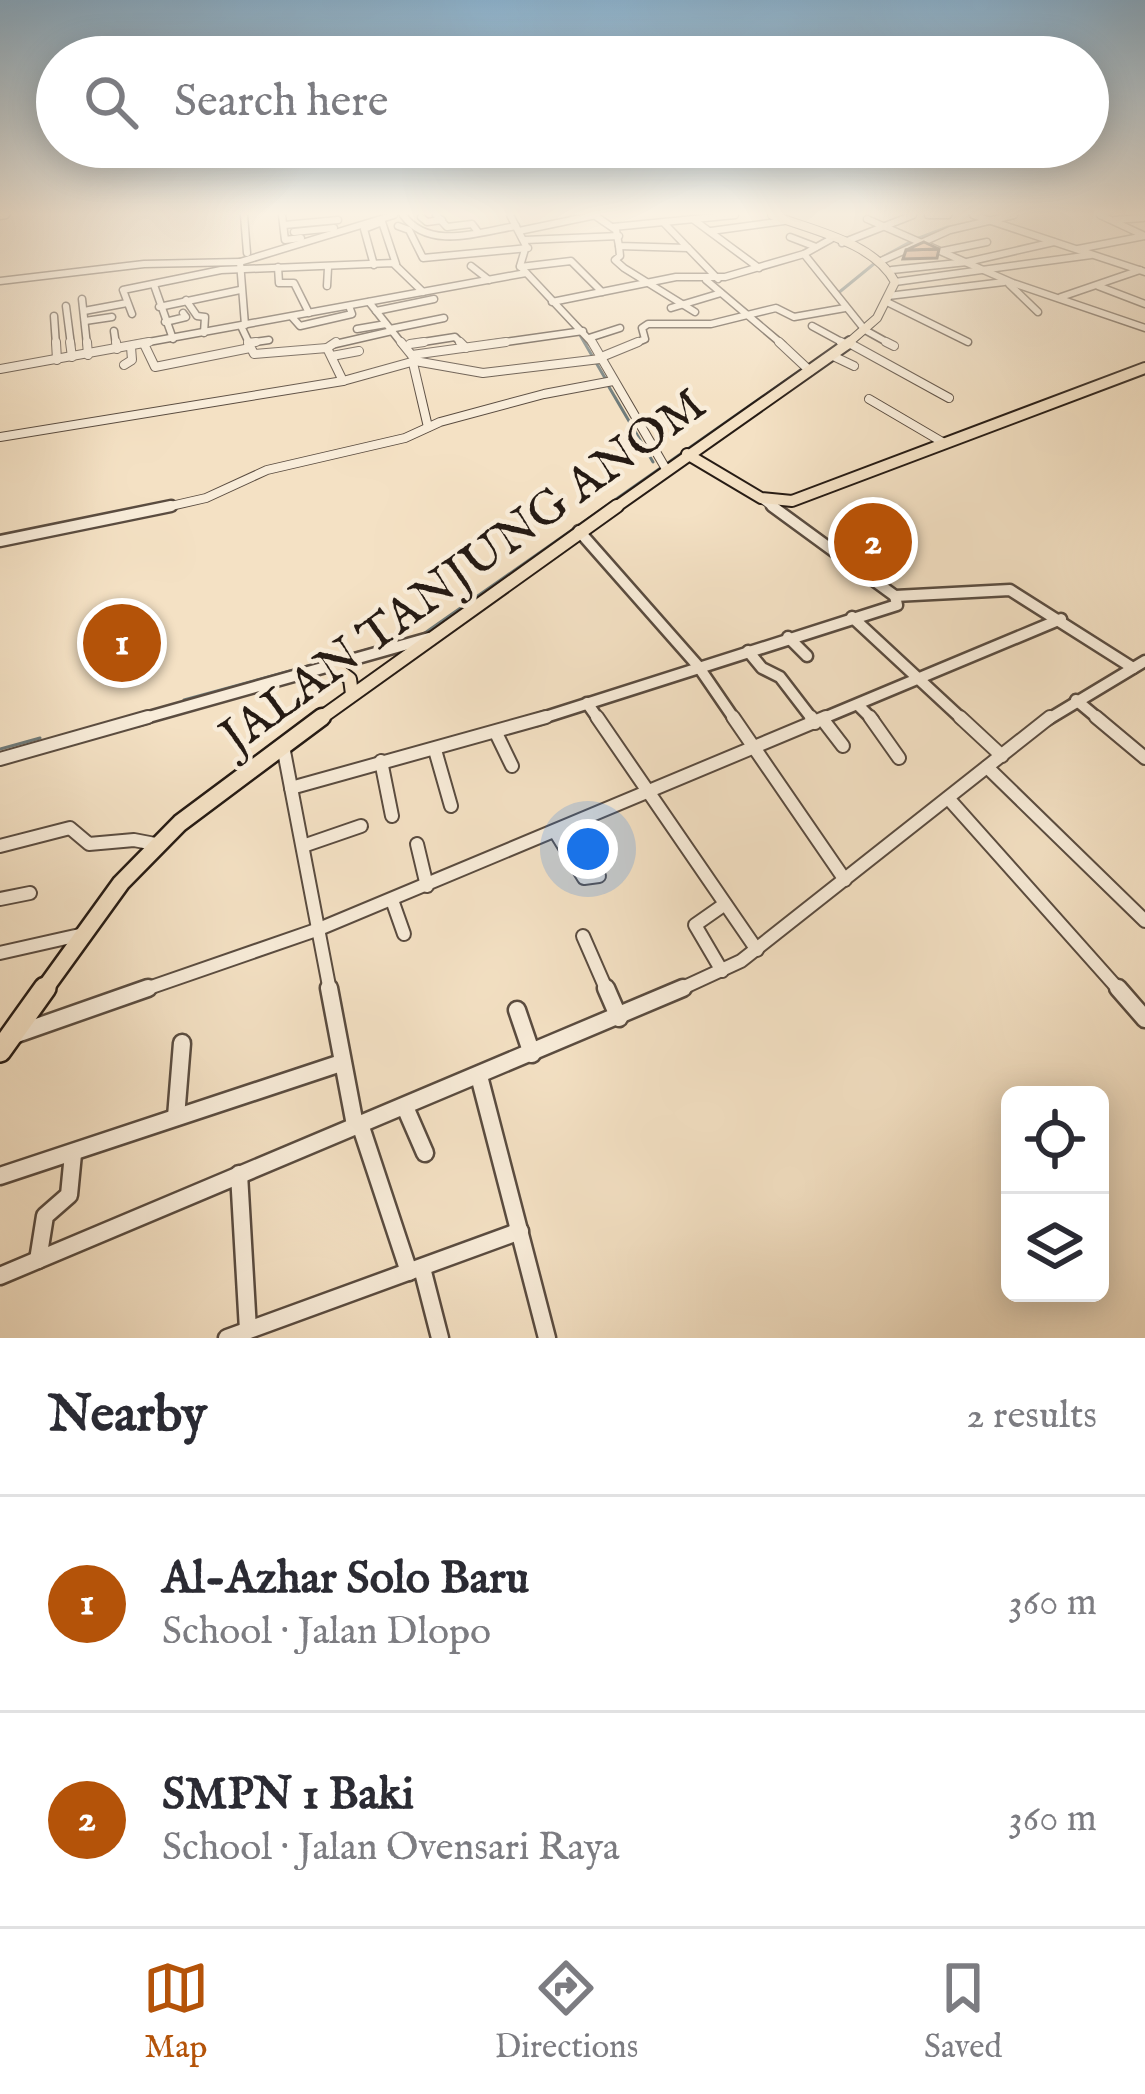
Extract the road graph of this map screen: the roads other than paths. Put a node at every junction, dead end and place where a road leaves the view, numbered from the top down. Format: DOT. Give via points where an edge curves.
graph roads {
  1 [pos="30,277"];
  2 [pos="240,277"];
  3 [pos="279,277"];
  4 [pos="327,277"];
  5 [pos="409,277"];
  6 [pos="486,277"];
  7 [pos="500,277"];
  8 [pos="528,277"];
  9 [pos="588,277"];
  10 [pos="636,277"];
  11 [pos="676,277"];
  12 [pos="697,277"];
  13 [pos="724,277"];
  14 [pos="822,277"];
  15 [pos="882,277"];
  16 [pos="891,277"];
  17 [pos="899,277"];
  18 [pos="928,277"];
  19 [pos="997,277"];
  20 [pos="1123,277"];
  21 [pos="192,278"];
  22 [pos="703,278"];
  23 [pos="718,279"];
  24 [pos="411,280"];
  25 [pos="489,280"];
  26 [pos="0,281"];
  27 [pos="1004,281"];
  28 [pos="888,282"];
  29 [pos="279,283"];
  30 [pos="397,283"];
  31 [pos="643,284"];
  32 [pos="154,285"];
  33 [pos="267,285"];
  34 [pos="326,286"];
  35 [pos="1096,286"];
  36 [pos="199,289"];
  37 [pos="734,289"];
  38 [pos="240,290"];
  39 [pos="602,292"];
  40 [pos="721,292"];
  41 [pos="428,294"];
  42 [pos="1058,298"];
  43 [pos="82,299"];
  44 [pos="186,300"];
  45 [pos="550,301"];
  46 [pos="369,302"];
  47 [pos="534,303"];
  48 [pos="681,304"];
  49 [pos="1145,304"];
  50 [pos="66,305"];
  51 [pos="158,305"];
  52 [pos="349,306"];
  53 [pos="720,307"];
  54 [pos="130,308"];
  55 [pos="671,308"];
  56 [pos="845,308"];
  57 [pos="376,310"];
  58 [pos="83,311"];
  59 [pos="322,311"];
  60 [pos="694,312"];
  61 [pos="747,312"];
  62 [pos="1038,312"];
  63 [pos="188,314"];
  64 [pos="309,314"];
  65 [pos="54,316"];
  66 [pos="292,316"];
  67 [pos="112,317"];
  68 [pos="734,318"];
  69 [pos="328,320"];
  70 [pos="85,321"];
  71 [pos="165,322"];
  72 [pos="243,326"];
  73 [pos="300,326"];
  74 [pos="812,326"];
  75 [pos="357,328"];
  76 [pos="389,328"];
  77 [pos="620,328"];
  78 [pos="1145,328"];
  79 [pos="114,332"];
  80 [pos="204,333"];
  81 [pos="581,333"];
  82 [pos="172,339"];
  83 [pos="269,340"];
  84 [pos="854,340"];
  85 [pos="968,342"];
  86 [pos="144,344"];
  87 [pos="410,344"];
  88 [pos="131,346"];
  89 [pos="249,346"];
  90 [pos="893,346"];
  91 [pos="466,348"];
  92 [pos="872,348"];
  93 [pos="117,349"];
  94 [pos="300,349"];
  95 [pos="359,351"];
  96 [pos="329,352"];
  97 [pos="88,355"];
  98 [pos="833,356"];
  99 [pos="72,357"];
  100 [pos="598,359"];
  101 [pos="57,360"];
  102 [pos="413,360"];
  103 [pos="124,365"];
  104 [pos="854,366"];
  105 [pos="807,368"];
  106 [pos="1145,368"];
  107 [pos="0,369"];
  108 [pos="343,381"];
  109 [pos="609,381"];
  110 [pos="949,398"];
  111 [pos="869,399"];
  112 [pos="428,427"];
  113 [pos="0,437"];
  114 [pos="944,443"];
  115 [pos="687,454"];
  116 [pos="663,466"];
  117 [pos="761,498"];
  118 [pos="579,531"];
  119 [pos="0,541"];
  120 [pos="895,596"];
  121 [pos="852,617"];
  122 [pos="1060,620"];
  123 [pos="788,637"];
  124 [pos="429,638"];
  125 [pos="748,651"];
  126 [pos="807,656"];
  127 [pos="1139,664"];
  128 [pos="332,665"];
  129 [pos="698,665"];
  130 [pos="919,678"];
  131 [pos="352,694"];
  132 [pos="1076,700"];
  133 [pos="587,703"];
  134 [pos="858,705"];
  135 [pos="819,721"];
  136 [pos="496,733"];
  137 [pos="283,746"];
  138 [pos="843,746"];
  139 [pos="756,748"];
  140 [pos="436,750"];
  141 [pos="1002,756"];
  142 [pos="899,758"];
  143 [pos="1145,758"];
  144 [pos="0,759"];
  145 [pos="380,761"];
  146 [pos="512,766"];
  147 [pos="987,767"];
  148 [pos="292,788"];
  149 [pos="651,794"];
  150 [pos="948,799"];
  151 [pos="451,806"];
  152 [pos="392,816"];
  153 [pos="361,826"];
  154 [pos="556,833"];
  155 [pos="155,844"];
  156 [pos="417,844"];
  157 [pos="0,846"];
  158 [pos="303,846"];
  159 [pos="599,876"];
  160 [pos="845,880"];
  161 [pos="427,886"];
  162 [pos="31,893"];
  163 [pos="0,899"];
  164 [pos="392,900"];
  165 [pos="725,904"];
  166 [pos="1145,921"];
  167 [pos="319,929"];
  168 [pos="84,934"];
  169 [pos="404,934"];
  170 [pos="583,936"];
  171 [pos="757,950"];
  172 [pos="0,953"];
  173 [pos="722,971"];
  174 [pos="517,1010"];
  175 [pos="619,1018"];
  176 [pos="1145,1019"];
  177 [pos="11,1036"];
  178 [pos="182,1042"];
  179 [pos="0,1052"];
  180 [pos="532,1054"];
  181 [pos="341,1063"];
  182 [pos="479,1076"];
  183 [pos="406,1108"];
  184 [pos="176,1118"];
  185 [pos="357,1125"];
  186 [pos="425,1153"];
  187 [pos="73,1154"];
  188 [pos="239,1174"];
  189 [pos="0,1176"];
  190 [pos="520,1231"];
  191 [pos="38,1260"];
  192 [pos="416,1270"];
  193 [pos="0,1276"];
  194 [pos="248,1330"];
  195 [pos="227,1338"];
  196 [pos="440,1338"];
  197 [pos="547,1338"];
  1 -- 26 [label="street"];
  2 -- 38 [label="street"];
  3 -- 29 [label="street"];
  4 -- 34 [label="street"];
  5 -- 24 [label="street"];
  6 -- 25 [label="street"];
  7 -- 25 [label="street"];
  8 -- 45 [label="street"];
  9 -- 39 [label="street"];
  10 -- 31 [label="street"];
  11 -- 31 [label="street"];
  12 -- 22 [label="street"];
  13 -- 23 [label="street"];
  14 -- 56 [label="street"];
  15 -- 28 [label="main road"];
  16 -- 28 [label="street"];
  17 -- 28 [label="street"];
  18 -- 28 [label="street"];
  19 -- 27 [label="street"];
  20 -- 35 [label="street"];
  21 -- 32 [label="street"];
  21 -- 36 [label="street"];
  22 -- 23 [label="street"];
  22 -- 40 [label="street"];
  24 -- 30 [label="street"];
  24 -- 41 [label="street"];
  25 -- 41 [label="street"];
  27 -- 28 [label="street"];
  27 -- 42 [label="street"];
  27 -- 62 [label="street"];
  28 -- 84 [label="main road, JALAN TANJUNG ANOM"];
  28 -- 85 [label="street"];
  29 -- 33 [label="street"];
  29 -- 64 [label="street" via="295,283"];
  31 -- 39 [label="street"];
  31 -- 48 [label="street"];
  32 -- 51 [label="street"];
  32 -- 54 [label="street" via="124,290"];
  35 -- 42 [label="street"];
  35 -- 49 [label="street"];
  37 -- 40 [label="street"];
  38 -- 44 [label="street"];
  38 -- 72 [label="street"];
  39 -- 45 [label="street"];
  40 -- 48 [label="street"];
  40 -- 61 [label="street"];
  41 -- 46 [label="street"];
  41 -- 57 [label="street"];
  41 -- 76 [label="street" via="444,319"];
  42 -- 78 [label="street"];
  43 -- 58 [label="street"];
  44 -- 51 [label="street"];
  44 -- 63 [label="street"];
  45 -- 47 [label="street"];
  45 -- 81 [label="street"];
  46 -- 52 [label="street"];
  46 -- 57 [label="street"];
  48 -- 55 [label="street"];
  48 -- 60 [label="street"];
  50 -- 99 [label="street"];
  51 -- 54 [label="street"];
  51 -- 71 [label="street"];
  52 -- 59 [label="street"];
  52 -- 69 [label="street" via="353,313"];
  53 -- 68 [label="street"];
  54 -- 58 [label="street"];
  56 -- 61 [label="street"];
  56 -- 84 [label="street"];
  57 -- 76 [label="street"];
  58 -- 70 [label="street"];
  59 -- 64 [label="street"];
  59 -- 69 [label="street"];
  61 -- 68 [label="street"];
  61 -- 105 [label="street"];
  63 -- 71 [label="street"];
  63 -- 80 [label="street" via="205,317"];
  64 -- 66 [label="street"];
  65 -- 101 [label="street"];
  66 -- 72 [label="street"];
  66 -- 73 [label="street"];
  67 -- 70 [label="street"];
  68 -- 100 [label="street" via="648,324 645,339"];
  69 -- 73 [label="street"];
  70 -- 97 [label="street"];
  71 -- 82 [label="street"];
  72 -- 80 [label="street"];
  72 -- 89 [label="street"];
  73 -- 94 [label="street" via="293,329"];
  74 -- 84 [label="street"];
  75 -- 76 [label="street"];
  76 -- 96 [label="street" via="335,342"];
  76 -- 102 [label="street"];
  77 -- 81 [label="street"];
  79 -- 93 [label="street"];
  80 -- 82 [label="street"];
  81 -- 91 [label="street"];
  81 -- 100 [label="street"];
  82 -- 86 [label="street"];
  83 -- 89 [label="street"];
  84 -- 90 [label="street"];
  84 -- 92 [label="street"];
  84 -- 98 [label="main road, JALAN TANJUNG ANOM"];
  84 -- 110 [label="street"];
  86 -- 88 [label="street"];
  86 -- 89 [label="street" via="153,367"];
  87 -- 91 [label="street" via="454,337"];
  88 -- 93 [label="street"];
  88 -- 103 [label="street"];
  89 -- 94 [label="street" via="254,354"];
  91 -- 102 [label="street"];
  93 -- 97 [label="street"];
  94 -- 96 [label="street" via="313,339"];
  95 -- 96 [label="street"];
  96 -- 108 [label="street"];
  97 -- 99 [label="street"];
  98 -- 104 [label="street"];
  98 -- 105 [label="main road, JALAN TANJUNG ANOM"];
  99 -- 101 [label="street"];
  100 -- 102 [label="street" via="483,373"];
  100 -- 109 [label="street"];
  101 -- 107 [label="street"];
  102 -- 108 [label="street"];
  102 -- 112 [label="street"];
  105 -- 115 [label="main road, JALAN TANJUNG ANOM"];
  106 -- 114 [label="main road"];
  108 -- 113 [label="street"];
  109 -- 112 [label="street"];
  109 -- 116 [label="street"];
  111 -- 114 [label="street"];
  112 -- 119 [label="street" via="267,470 206,498"];
  114 -- 117 [label="main road" via="792,501"];
  115 -- 116 [label="main road, JALAN TANJUNG ANOM"];
  115 -- 117 [label="main road"];
  116 -- 118 [label="main road, JALAN TANJUNG ANOM"];
  117 -- 120 [label="street"];
  118 -- 124 [label="main road, JALAN TANJUNG ANOM"];
  118 -- 129 [label="street"];
  120 -- 121 [label="street" via="897,605"];
  120 -- 122 [label="street" via="1010,590"];
  121 -- 123 [label="street"];
  121 -- 130 [label="street"];
  122 -- 127 [label="street"];
  122 -- 130 [label="street"];
  123 -- 125 [label="street"];
  123 -- 126 [label="street"];
  124 -- 128 [label="street"];
  124 -- 131 [label="main road, JALAN TANJUNG ANOM"];
  125 -- 129 [label="street"];
  125 -- 135 [label="street"];
  127 -- 132 [label="street"];
  128 -- 131 [label="main road" via="350,679"];
  128 -- 144 [label="street"];
  129 -- 133 [label="street"];
  129 -- 139 [label="street"];
  130 -- 134 [label="street"];
  130 -- 141 [label="street"];
  131 -- 137 [label="main road, JALAN TANJUNG ANOM"];
  132 -- 141 [label="street"];
  132 -- 143 [label="street"];
  133 -- 136 [label="street"];
  133 -- 149 [label="street"];
  134 -- 135 [label="street"];
  134 -- 142 [label="street"];
  135 -- 138 [label="street"];
  135 -- 139 [label="street"];
  136 -- 140 [label="street"];
  136 -- 146 [label="street"];
  137 -- 148 [label="street"];
  137 -- 155 [label="main road, JALAN TANJUNG ANOM"];
  139 -- 149 [label="street"];
  139 -- 160 [label="street"];
  140 -- 145 [label="street"];
  140 -- 151 [label="street"];
  141 -- 147 [label="street"];
  145 -- 148 [label="street"];
  145 -- 152 [label="street"];
  147 -- 150 [label="street"];
  147 -- 166 [label="street"];
  148 -- 158 [label="street"];
  149 -- 154 [label="street"];
  149 -- 165 [label="street"];
  150 -- 160 [label="street"];
  150 -- 176 [label="street"];
  153 -- 158 [label="street"];
  154 -- 159 [label="street" via="584,878"];
  154 -- 161 [label="street"];
  155 -- 157 [label="street" via="88,844 70,828"];
  155 -- 168 [label="main road, JALAN TANJUNG ANOM"];
  156 -- 161 [label="street"];
  158 -- 167 [label="street"];
  160 -- 171 [label="street"];
  161 -- 164 [label="street"];
  162 -- 163 [label="street"];
  164 -- 167 [label="street"];
  164 -- 169 [label="street"];
  165 -- 171 [label="street"];
  165 -- 173 [label="street" via="695,925"];
  167 -- 177 [label="street"];
  167 -- 181 [label="street"];
  168 -- 172 [label="street"];
  168 -- 177 [label="main road, JALAN TANJUNG ANOM"];
  170 -- 175 [label="street"];
  171 -- 173 [label="street"];
  173 -- 175 [label="street"];
  174 -- 180 [label="street"];
  175 -- 180 [label="street"];
  177 -- 179 [label="main road, JALAN TANJUNG ANOM"];
  178 -- 184 [label="street"];
  180 -- 182 [label="street"];
  181 -- 184 [label="street"];
  181 -- 185 [label="street"];
  182 -- 183 [label="street"];
  182 -- 190 [label="street"];
  183 -- 185 [label="street"];
  183 -- 186 [label="street"];
  184 -- 187 [label="street"];
  185 -- 188 [label="street"];
  185 -- 192 [label="street"];
  187 -- 189 [label="street"];
  187 -- 191 [label="street" via="69,1195 46,1213"];
  188 -- 191 [label="street"];
  188 -- 194 [label="street"];
  190 -- 192 [label="street"];
  190 -- 197 [label="street"];
  191 -- 193 [label="street"];
  192 -- 194 [label="street"];
  192 -- 196 [label="street"];
  194 -- 195 [label="street"];
}
